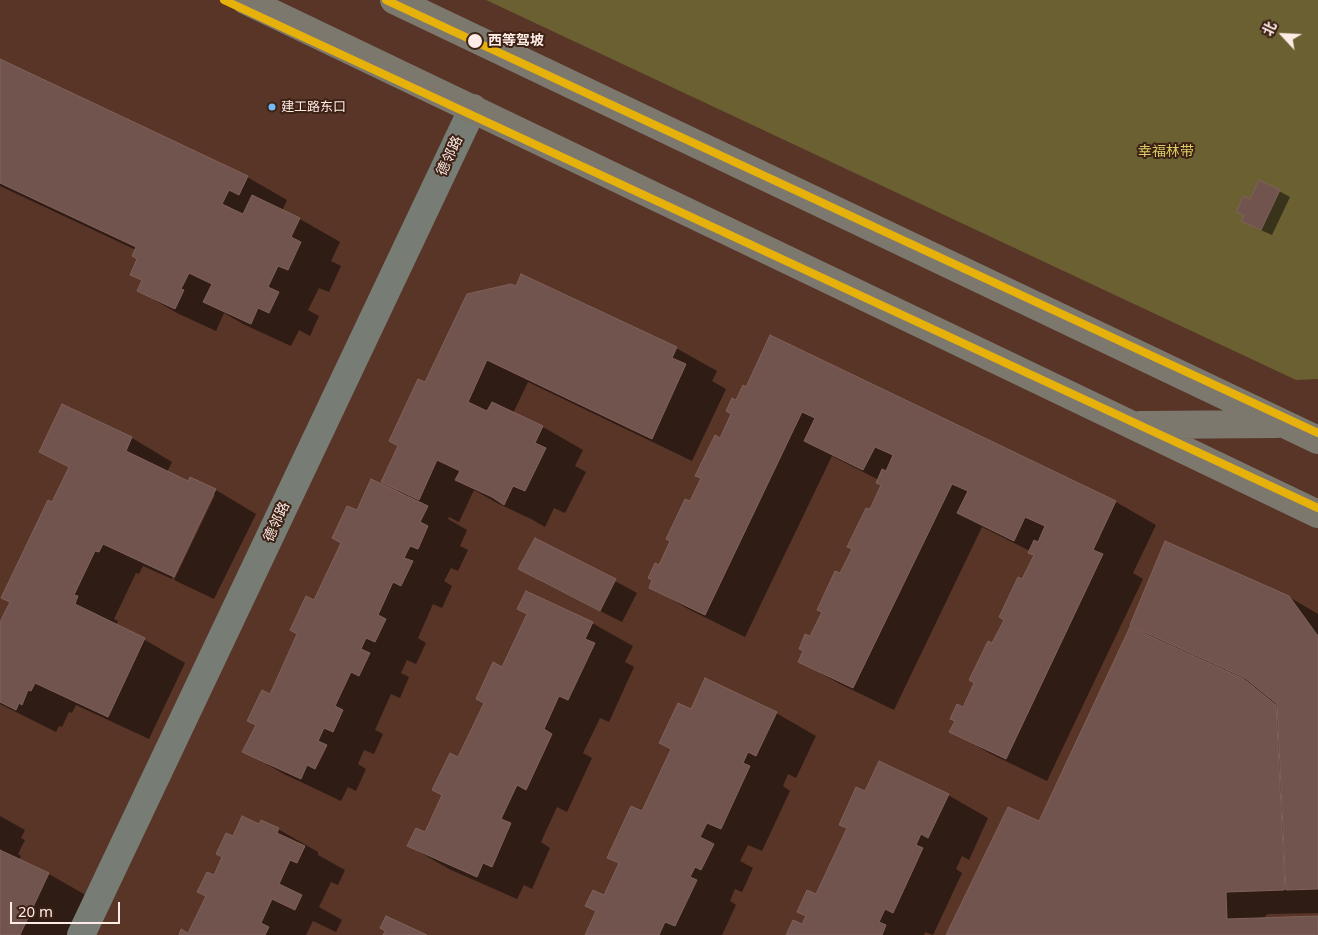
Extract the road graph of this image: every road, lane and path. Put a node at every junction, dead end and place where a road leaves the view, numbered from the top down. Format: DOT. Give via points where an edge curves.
graph roads {
  1 [pos="245,0"];
  2 [pos="394,0"];
  3 [pos="473,108"];
  4 [pos="1283,424"];
  5 [pos="1133,425"];
  6 [pos="1318,425"];
  7 [pos="1318,440"];
  8 [pos="1318,514"];
  9 [pos="81,935"];
  1 -- 3 [label="main road"];
  2 -- 4 [label="main road"];
  3 -- 5 [label="main road"];
  3 -- 9 [label="street, 德邻路"];
  4 -- 5 [label="main road"];
  4 -- 6 [label="main road"];
  4 -- 7 [label="main road"];
  5 -- 8 [label="main road"];
}
